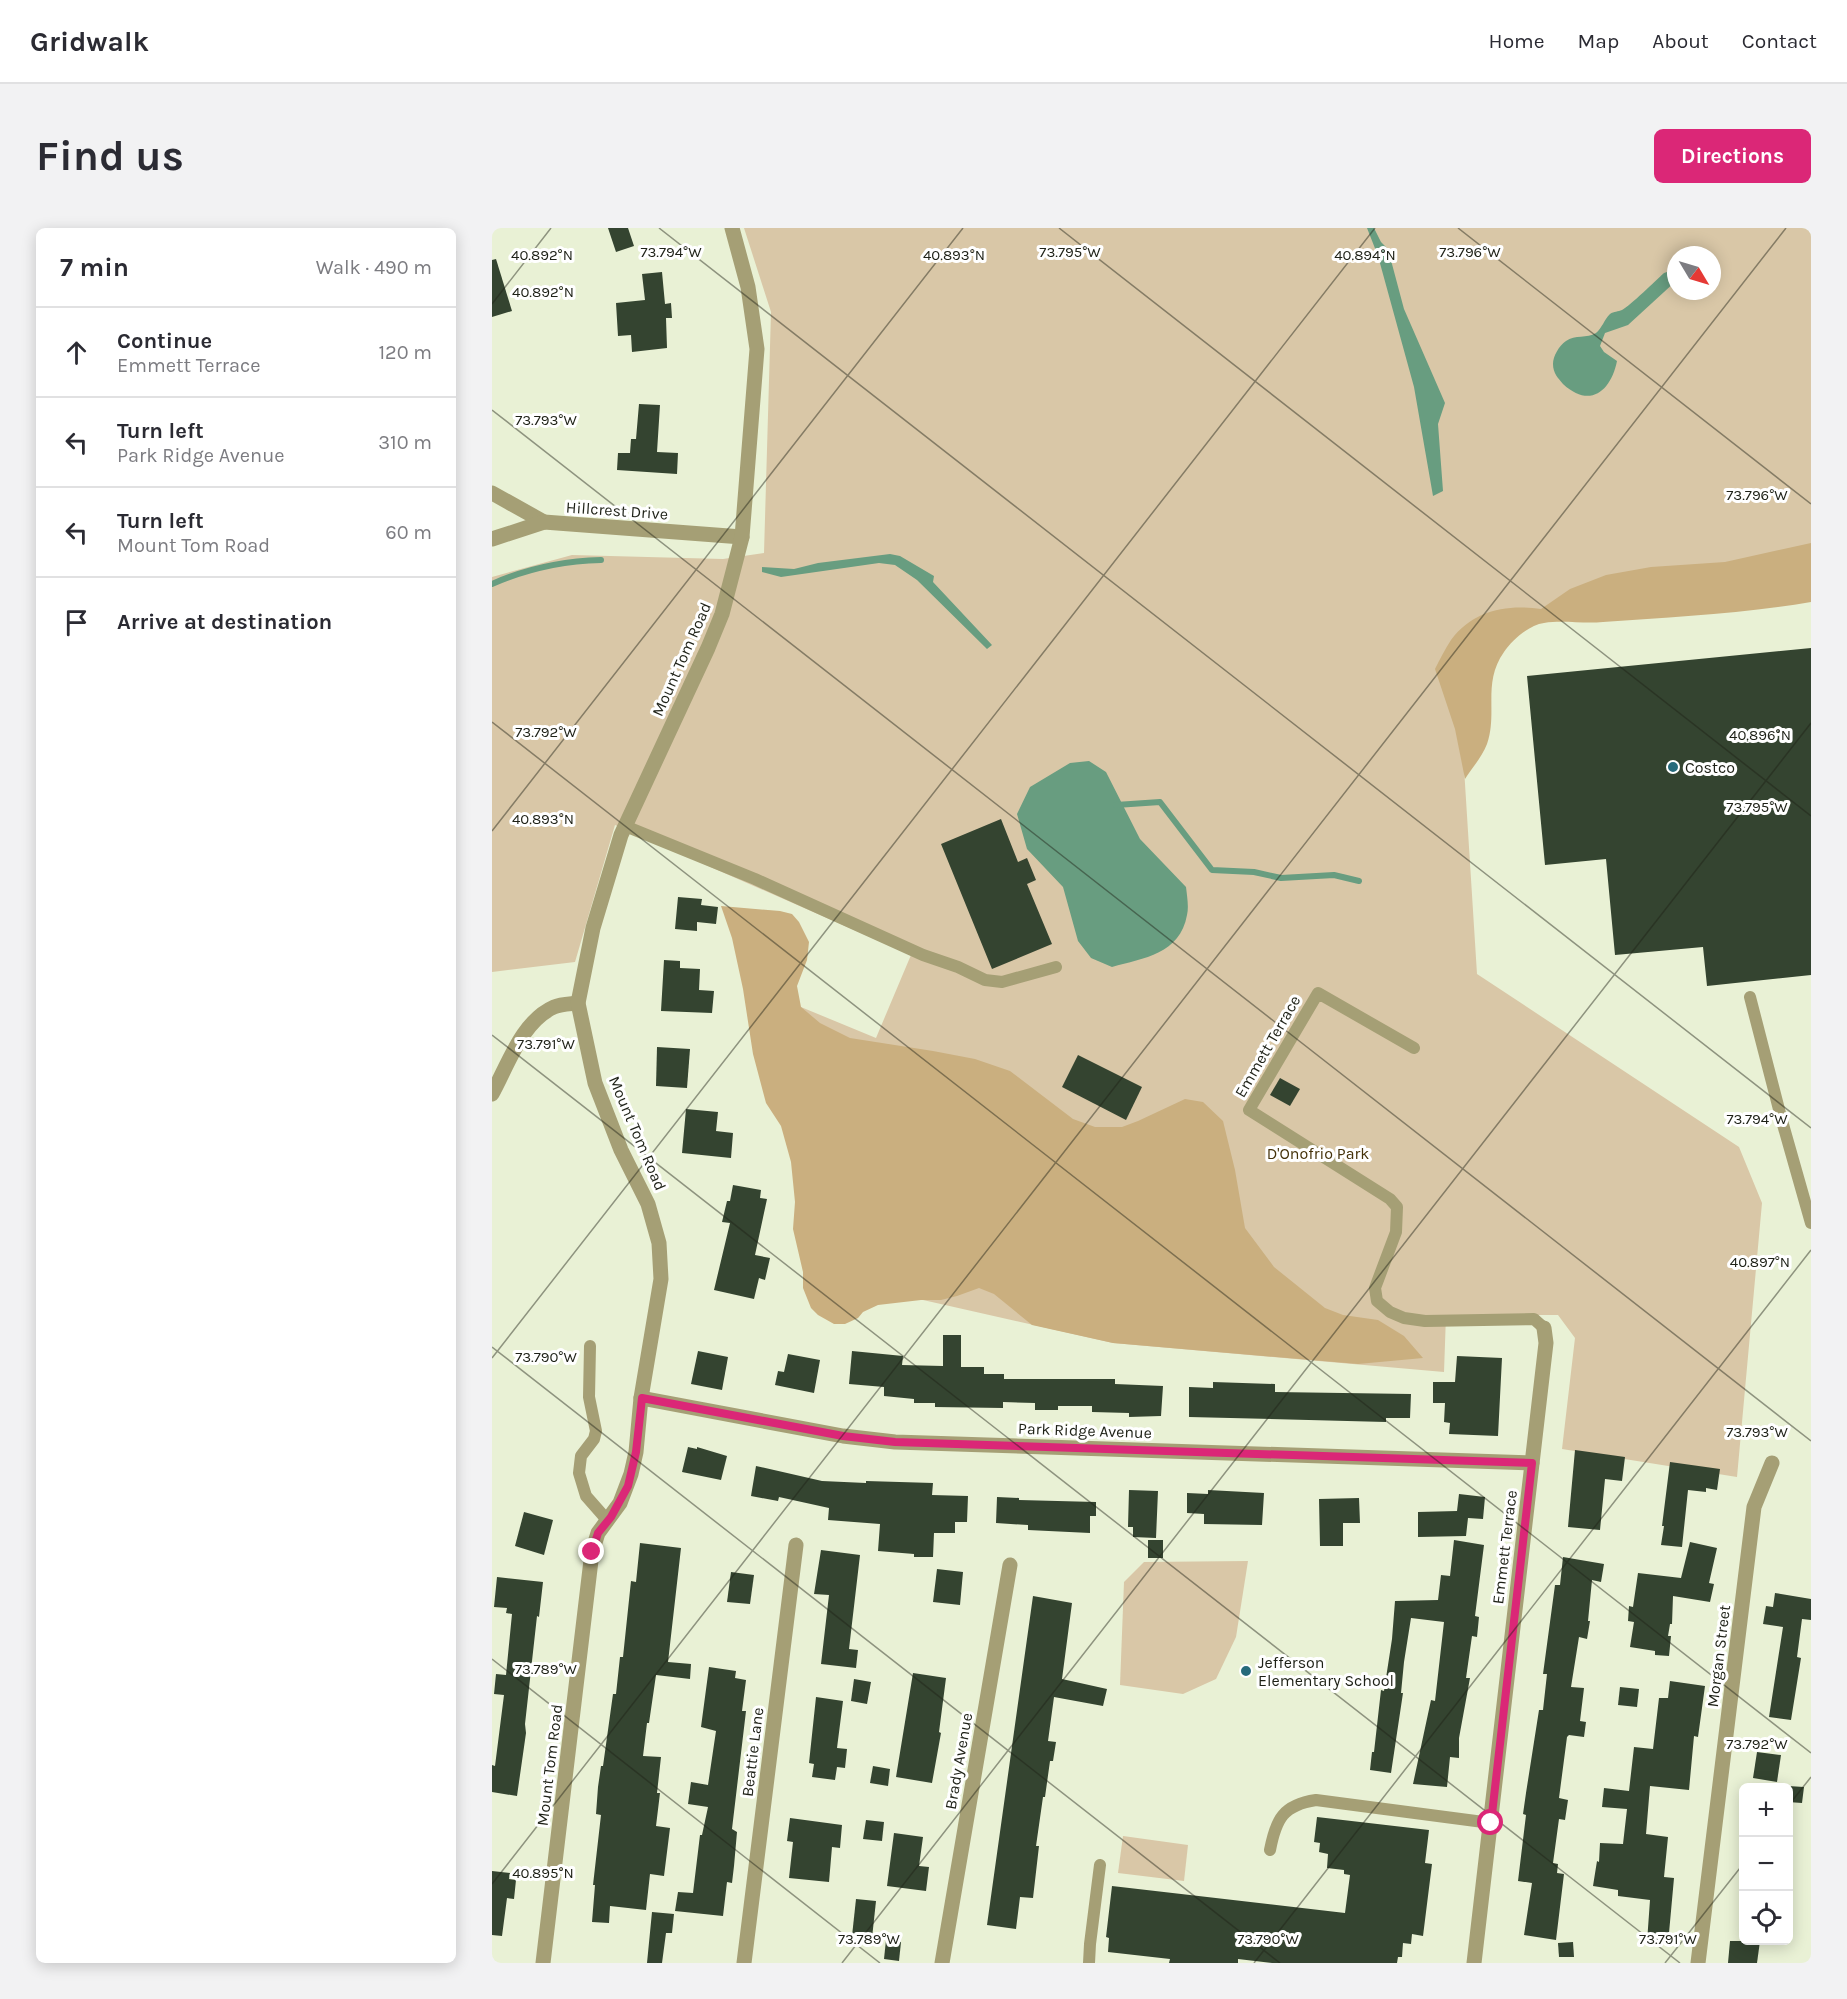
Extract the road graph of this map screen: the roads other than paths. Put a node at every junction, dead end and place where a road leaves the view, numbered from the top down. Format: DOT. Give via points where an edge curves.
graph roads {
  1 [pos="732,228"];
  2 [pos="492,493"];
  3 [pos="544,522"];
  4 [pos="742,537"];
  5 [pos="492,539"];
  6 [pos="625,826"];
  7 [pos="1056,967"];
  8 [pos="1750,997"];
  9 [pos="578,1003"];
  10 [pos="1414,1048"];
  11 [pos="492,1094"];
  12 [pos="1811,1223"];
  13 [pos="1544,1328"];
  14 [pos="590,1346"];
  15 [pos="642,1398"];
  16 [pos="1532,1463"];
  17 [pos="1772,1463"];
  18 [pos="608,1521"];
  19 [pos="796,1545"];
  20 [pos="1010,1565"];
  21 [pos="1491,1823"];
  22 [pos="1270,1850"];
  23 [pos="1100,1865"];
  24 [pos="543,1963"];
  25 [pos="744,1963"];
  26 [pos="942,1963"];
  27 [pos="1089,1963"];
  28 [pos="1474,1963"];
  29 [pos="1698,1963"];
  1 -- 4 [label="street, Mount Tom Road" via="748,287 756,349"];
  2 -- 3 [label="street"];
  3 -- 4 [label="street, Hillcrest Drive"];
  3 -- 5 [label="street, Hillcrest Drive"];
  4 -- 6 [label="street, Mount Tom Road" via="712,640"];
  6 -- 7 [label="lane" via="985,980 1002,982"];
  6 -- 9 [label="street, Mount Tom Road" via="593,928"];
  8 -- 12 [label="lane"];
  9 -- 11 [label="street" via="555,1006 537,1017"];
  9 -- 15 [label="street, Mount Tom Road" via="595,1083 621,1150 648,1204 658,1243 661,1279"];
  10 -- 13 [label="lane, Emmett Terrace" via="1318,993 1249,1110 1389,1199 1397,1208 1396,1232 1375,1288 1377,1301 1390,1312 1425,1321 1534,1319"];
  13 -- 16 [label="street, Emmett Terrace" via="1546,1342"];
  14 -- 18 [label="lane" via="589,1397 596,1431 581,1456 579,1473 586,1496"];
  15 -- 16 [label="street, Park Ridge Avenue" via="895,1442"];
  15 -- 18 [label="street, Mount Tom Road" via="630,1480"];
  16 -- 21 [label="street, Emmett Terrace"];
  17 -- 29 [label="street, Morgan Street" via="1754,1507"];
  18 -- 24 [label="street, Mount Tom Road" via="598,1533 592,1552"];
  19 -- 25 [label="street, Beattie Lane"];
  20 -- 26 [label="street, Brady Avenue"];
  21 -- 22 [label="lane" via="1316,1800 1298,1803 1283,1815"];
  21 -- 28 [label="street, Emmett Terrace"];
  23 -- 27 [label="lane"];
}
